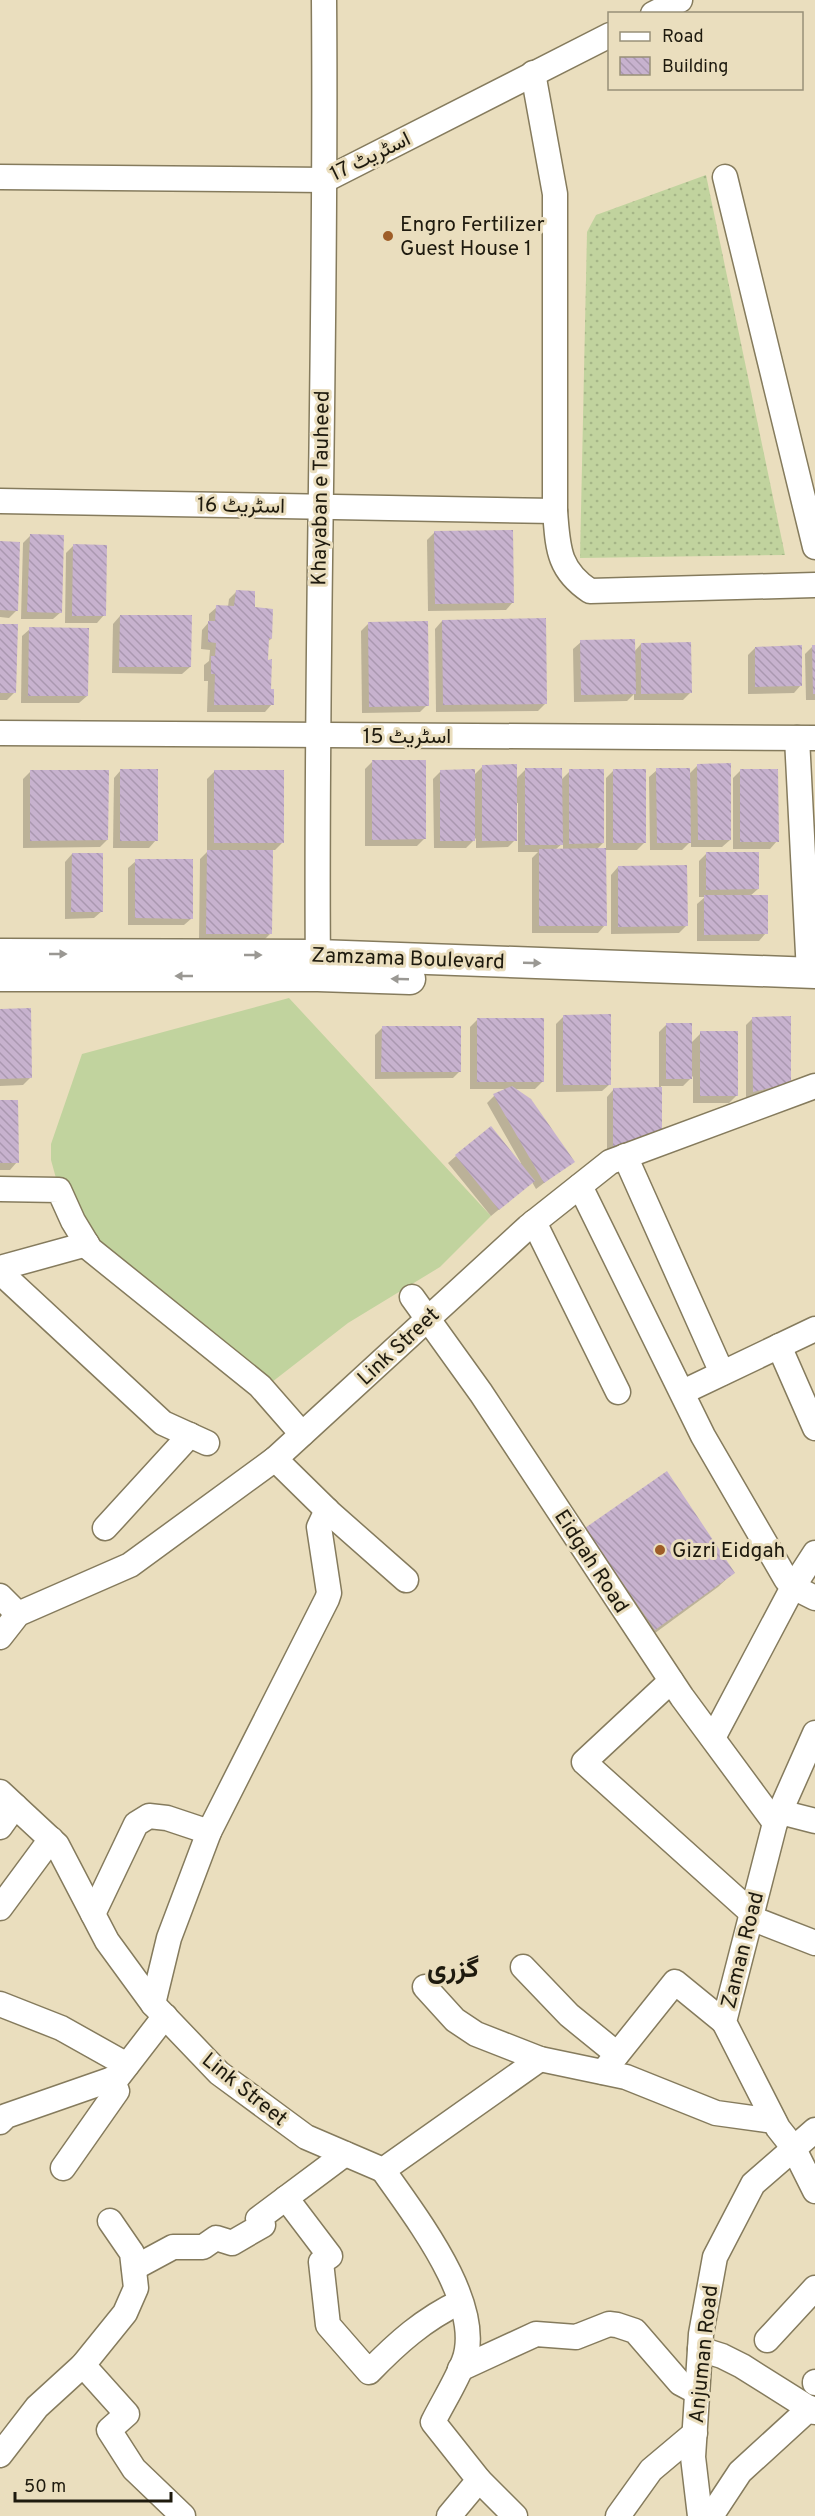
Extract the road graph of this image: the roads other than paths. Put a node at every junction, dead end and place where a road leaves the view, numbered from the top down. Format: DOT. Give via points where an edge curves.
graph roads {
  1 [pos="324,0"];
  2 [pos="680,0"];
  3 [pos="657,12"];
  4 [pos="608,36"];
  5 [pos="533,74"];
  6 [pos="0,177"];
  7 [pos="725,177"];
  8 [pos="325,180"];
  9 [pos="0,501"];
  10 [pos="319,506"];
  11 [pos="555,511"];
  12 [pos="815,547"];
  13 [pos="815,585"];
  14 [pos="0,733"];
  15 [pos="317,735"];
  16 [pos="806,738"];
  17 [pos="0,954"];
  18 [pos="318,965"];
  19 [pos="0,976"];
  20 [pos="813,979"];
  21 [pos="815,1086"];
  22 [pos="625,1156"];
  23 [pos="580,1186"];
  24 [pos="0,1189"];
  25 [pos="534,1222"];
  26 [pos="87,1244"];
  27 [pos="0,1270"];
  28 [pos="412,1297"];
  29 [pos="428,1319"];
  30 [pos="815,1329"];
  31 [pos="779,1346"];
  32 [pos="722,1373"];
  33 [pos="618,1392"];
  34 [pos="683,1392"];
  35 [pos="815,1428"];
  36 [pos="302,1434"];
  37 [pos="275,1459"];
  38 [pos="327,1510"];
  39 [pos="105,1528"];
  40 [pos="815,1553"];
  41 [pos="406,1580"];
  42 [pos="793,1587"];
  43 [pos="0,1596"];
  44 [pos="815,1598"];
  45 [pos="18,1614"];
  46 [pos="0,1637"];
  47 [pos="671,1681"];
  48 [pos="815,1733"];
  49 [pos="713,1738"];
  50 [pos="7,1799"];
  51 [pos="778,1817"];
  52 [pos="815,1821"];
  53 [pos="0,1827"];
  54 [pos="209,1832"];
  55 [pos="51,1839"];
  56 [pos="0,1908"];
  57 [pos="93,1914"];
  58 [pos="751,1916"];
  59 [pos="815,1943"];
  60 [pos="523,1967"];
  61 [pos="424,1987"];
  62 [pos="0,2004"];
  63 [pos="159,2010"];
  64 [pos="724,2022"];
  65 [pos="540,2059"];
  66 [pos="610,2063"];
  67 [pos="120,2072"];
  68 [pos="774,2121"];
  69 [pos="0,2122"];
  70 [pos="815,2130"];
  71 [pos="793,2147"];
  72 [pos="345,2154"];
  73 [pos="63,2168"];
  74 [pos="383,2170"];
  75 [pos="815,2191"];
  76 [pos="286,2198"];
  77 [pos="110,2221"];
  78 [pos="134,2268"];
  79 [pos="815,2288"];
  80 [pos="460,2302"];
  81 [pos="767,2340"];
  82 [pos="700,2349"];
  83 [pos="83,2365"];
  84 [pos="460,2368"];
  85 [pos="698,2392"];
  86 [pos="813,2410"];
  87 [pos="695,2433"];
  88 [pos="0,2455"];
  89 [pos="479,2480"];
  90 [pos="183,2516"];
  91 [pos="449,2516"];
  92 [pos="515,2516"];
  93 [pos="618,2516"];
  94 [pos="700,2516"];
  95 [pos="711,2516"];
  1 -- 8 [label="street, Khayaban e Tauheed"];
  2 -- 3 [label="street"];
  4 -- 5 [label="street, اسٹریٹ 17"];
  5 -- 8 [label="street, اسٹریٹ 17"];
  5 -- 11 [label="street" via="555,194"];
  6 -- 8 [label="street, اسٹریٹ 17"];
  7 -- 12 [label="street"];
  8 -- 10 [label="street, Khayaban e Tauheed"];
  9 -- 10 [label="street, اسٹریٹ 16"];
  10 -- 11 [label="street, اسٹریٹ 16"];
  10 -- 15 [label="street, Khayaban e Tauheed"];
  11 -- 13 [label="street" via="559,555 579,583 590,591"];
  14 -- 15 [label="street, اسٹریٹ 15"];
  15 -- 16 [label="street, اسٹریٹ 15"];
  15 -- 18 [label="street, Khayaban e Tauheed"];
  16 -- 20 [label="street"];
  17 -- 18 [label="main road, Zamzama Boulevard, one-way"];
  18 -- 19 [label="main road, Zamzama Boulevard, one-way"];
  18 -- 20 [label="main road, Zamzama Boulevard"];
  21 -- 22 [label="street, Link Street"];
  22 -- 23 [label="street, Link Street" via="610,1162"];
  22 -- 32 [label="street"];
  23 -- 25 [label="street, Link Street"];
  23 -- 34 [label="street"];
  24 -- 26 [label="street" via="59,1190"];
  25 -- 29 [label="street, Link Street"];
  25 -- 33 [label="street"];
  26 -- 27 [label="street"];
  26 -- 36 [label="street" via="260,1386"];
  27 -- 39 [label="street" via="163,1423 198,1439"];
  28 -- 29 [label="street, Eidgah Road"];
  29 -- 36 [label="street, Link Street"];
  29 -- 47 [label="street, Eidgah Road"];
  30 -- 31 [label="street"];
  31 -- 32 [label="street"];
  31 -- 35 [label="street"];
  32 -- 34 [label="street"];
  34 -- 42 [label="street" via="703,1436"];
  36 -- 37 [label="street, Link Street"];
  37 -- 38 [label="street"];
  37 -- 45 [label="street, Link Street" via="130,1565"];
  38 -- 41 [label="street"];
  38 -- 54 [label="street" via="319,1527 327,1599"];
  40 -- 42 [label="street"];
  42 -- 44 [label="street"];
  42 -- 49 [label="street"];
  43 -- 45 [label="street"];
  45 -- 46 [label="street, Link Street"];
  47 -- 49 [label="street, Eidgah Road"];
  47 -- 58 [label="street" via="584,1762"];
  48 -- 51 [label="street, Zaman Road"];
  49 -- 51 [label="street, Eidgah Road"];
  50 -- 53 [label="street"];
  50 -- 55 [label="street, Link Street"];
  51 -- 52 [label="street"];
  51 -- 58 [label="street, Zaman Road"];
  54 -- 57 [label="street" via="149,1816 136,1824"];
  54 -- 63 [label="street" via="169,1938"];
  55 -- 56 [label="street"];
  55 -- 57 [label="street, Link Street"];
  57 -- 63 [label="street, Link Street" via="107,1941"];
  58 -- 59 [label="street"];
  58 -- 64 [label="street, Zaman Road"];
  60 -- 66 [label="street"];
  61 -- 65 [label="street" via="455,2020 476,2034"];
  62 -- 67 [label="street" via="62,2028"];
  63 -- 67 [label="street"];
  63 -- 72 [label="street, Link Street" via="219,2073 306,2137"];
  64 -- 66 [label="street" via="675,1982"];
  64 -- 68 [label="street, Zaman Road"];
  65 -- 66 [label="street"];
  65 -- 74 [label="street"];
  66 -- 68 [label="street" via="626,2077 716,2113"];
  67 -- 69 [label="street" via="6,2116"];
  67 -- 73 [label="street" via="117,2091"];
  68 -- 71 [label="street, Zaman Road"];
  70 -- 71 [label="street, Anjuman Road"];
  71 -- 75 [label="street, Zaman Road"];
  71 -- 82 [label="street, Anjuman Road" via="753,2184 716,2257"];
  72 -- 74 [label="street, Link Street"];
  72 -- 76 [label="street"];
  74 -- 80 [label="street" via="439,2251"];
  76 -- 78 [label="street" via="258,2220 263,2225 232,2243 216,2238 203,2247 173,2247"];
  76 -- 80 [label="street" via="330,2256 321,2262 328,2325 369,2372 400,2340"];
  77 -- 78 [label="street" via="132,2253"];
  78 -- 83 [label="street" via="136,2288 125,2313"];
  79 -- 81 [label="street"];
  80 -- 84 [label="street" via="469,2323 465,2360"];
  82 -- 85 [label="street, Anjuman Road"];
  82 -- 86 [label="street" via="742,2366"];
  83 -- 88 [label="street" via="37,2407"];
  83 -- 90 [label="street" via="127,2414 109,2430 134,2469"];
  84 -- 85 [label="street" via="536,2334 576,2337 609,2324 635,2331 680,2383"];
  84 -- 89 [label="street" via="433,2422"];
  85 -- 87 [label="street, Anjuman Road"];
  86 -- 95 [label="street" via="740,2472"];
  87 -- 93 [label="street" via="651,2470"];
  87 -- 94 [label="street, Anjuman Road" via="693,2457"];
  89 -- 91 [label="street"];
  89 -- 92 [label="street"];
}
